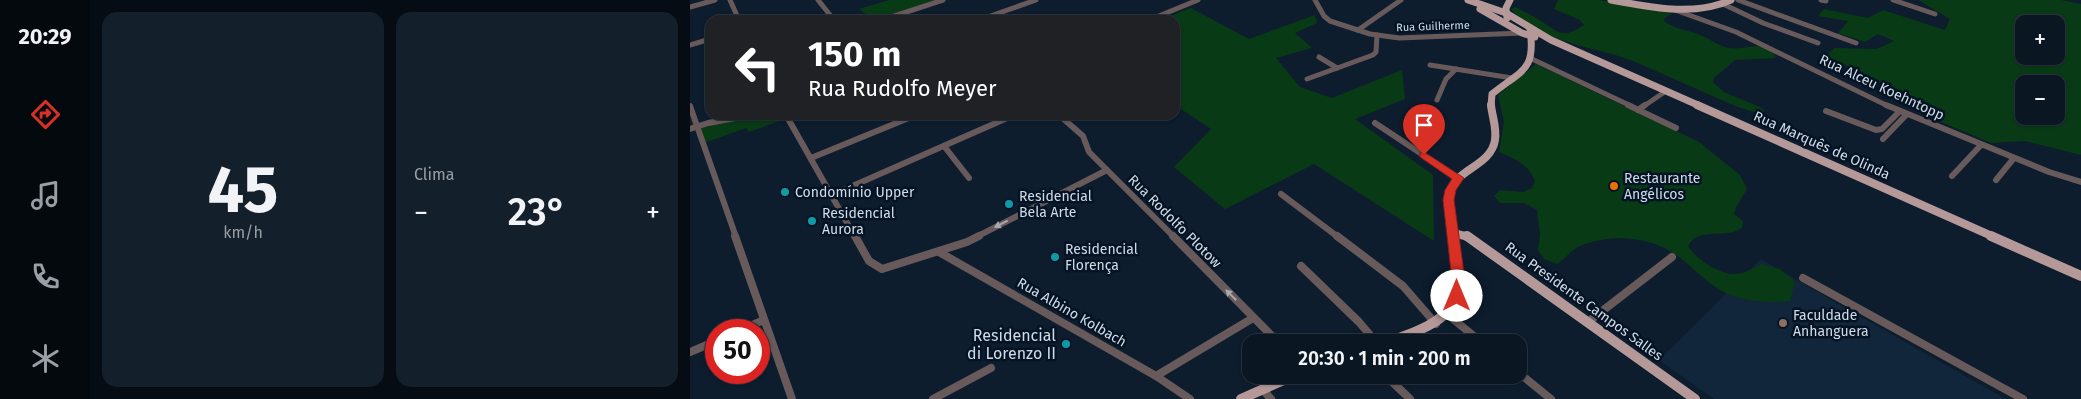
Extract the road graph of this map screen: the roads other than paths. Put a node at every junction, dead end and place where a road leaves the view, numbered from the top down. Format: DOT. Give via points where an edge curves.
graph roads {
  1 [pos="715,0"];
  2 [pos="730,0"];
  3 [pos="818,0"];
  4 [pos="943,0"];
  5 [pos="1036,0"];
  6 [pos="1198,0"];
  7 [pos="1315,0"];
  8 [pos="1401,0"];
  9 [pos="1462,0"];
  10 [pos="1468,0"];
  11 [pos="1611,0"];
  12 [pos="1731,0"];
  13 [pos="1738,0"];
  14 [pos="1893,0"];
  15 [pos="1509,1"];
  16 [pos="1723,4"];
  17 [pos="690,7"];
  18 [pos="1492,8"];
  19 [pos="1674,10"];
  20 [pos="1506,13"];
  21 [pos="1935,14"];
  22 [pos="737,15"];
  23 [pos="830,15"];
  24 [pos="897,15"];
  25 [pos="993,15"];
  26 [pos="1161,15"];
  27 [pos="1516,19"];
  28 [pos="1510,25"];
  29 [pos="1358,30"];
  30 [pos="1522,32"];
  31 [pos="1530,32"];
  32 [pos="1505,33"];
  33 [pos="1377,35"];
  34 [pos="705,40"];
  35 [pos="1551,40"];
  36 [pos="1818,42"];
  37 [pos="1856,43"];
  38 [pos="1532,44"];
  39 [pos="690,45"];
  40 [pos="1319,57"];
  41 [pos="1532,59"];
  42 [pos="1430,65"];
  43 [pos="1338,68"];
  44 [pos="1456,69"];
  45 [pos="1512,78"];
  46 [pos="1307,79"];
  47 [pos="1666,92"];
  48 [pos="1437,100"];
  49 [pos="690,106"];
  50 [pos="1638,110"];
  51 [pos="1826,111"];
  52 [pos="1904,113"];
  53 [pos="729,120"];
  54 [pos="789,120"];
  55 [pos="904,120"];
  56 [pos="1003,120"];
  57 [pos="1065,120"];
  58 [pos="1375,123"];
  59 [pos="693,128"];
  60 [pos="1676,128"];
  61 [pos="1883,139"];
  62 [pos="1981,145"];
  63 [pos="944,146"];
  64 [pos="811,158"];
  65 [pos="2014,158"];
  66 [pos="1107,170"];
  67 [pos="1952,176"];
  68 [pos="969,178"];
  69 [pos="1458,178"];
  70 [pos="1996,180"];
  71 [pos="2081,182"];
  72 [pos="1281,194"];
  73 [pos="832,195"];
  74 [pos="1453,233"];
  75 [pos="940,252"];
  76 [pos="1672,257"];
  77 [pos="1301,266"];
  78 [pos="2081,276"];
  79 [pos="1803,278"];
  80 [pos="1447,314"];
  81 [pos="1254,318"];
  82 [pos="764,319"];
  83 [pos="1588,322"];
  84 [pos="1436,324"];
  85 [pos="1270,334"];
  86 [pos="1369,334"];
  87 [pos="1409,334"];
  88 [pos="1472,334"];
  89 [pos="770,337"];
  90 [pos="705,346"];
  91 [pos="690,352"];
  92 [pos="991,368"];
  93 [pos="1156,376"];
  94 [pos="1527,380"];
  95 [pos="1276,384"];
  96 [pos="1394,384"];
  97 [pos="1263,390"];
  98 [pos="792,399"];
  99 [pos="933,399"];
  100 [pos="1190,399"];
  101 [pos="1241,399"];
  102 [pos="1271,399"];
  103 [pos="1410,399"];
  104 [pos="1551,399"];
  105 [pos="1695,399"];
  106 [pos="2023,399"];
  1 -- 17 [label="street"];
  2 -- 22 [label="street"];
  3 -- 23 [label="street"];
  4 -- 24 [label="street"];
  5 -- 25 [label="street"];
  6 -- 26 [label="street"];
  7 -- 29 [label="street, Rua Guilherme" via="1326,18"];
  8 -- 29 [label="street"];
  9 -- 28 [label="main road, Rua Marquês de Olinda"];
  10 -- 18 [label="main road, Rua Marquês de Olinda"];
  11 -- 19 [label="main road"];
  12 -- 16 [label="main road"];
  13 -- 37 [label="street"];
  14 -- 21 [label="street"];
  15 -- 18 [label="main road" via="1502,8"];
  15 -- 20 [label="main road"];
  15 -- 27 [label="main road" via="1510,12"];
  16 -- 19 [label="main road"];
  16 -- 36 [label="street" via="1763,23"];
  18 -- 20 [label="main road, Rua Marquês de Olinda"];
  19 -- 52 [label="street, Rua Alceu Koehntopp" via="1736,32"];
  20 -- 27 [label="main road, Rua Marquês de Olinda"];
  20 -- 28 [label="main road"];
  27 -- 28 [label="main road" via="1510,20"];
  27 -- 31 [label="main road, Rua Marquês de Olinda"];
  28 -- 30 [label="main road, Rua Marquês de Olinda"];
  28 -- 32 [label="street, Rua Guilherme"];
  29 -- 33 [label="street, Rua Guilherme"];
  30 -- 31 [label="main road, Rua Marquês de Olinda"];
  30 -- 32 [label="street, Rua Guilherme"];
  30 -- 41 [label="main road"];
  31 -- 35 [label="main road, Rua Marquês de Olinda"];
  31 -- 38 [label="main road"];
  32 -- 33 [label="street, Rua Guilherme" via="1406,38"];
  33 -- 43 [label="street" via="1376,54"];
  34 -- 39 [label="street"];
  35 -- 38 [label="main road"];
  35 -- 47 [label="main road, Rua Marquês de Olinda"];
  38 -- 41 [label="main road"];
  40 -- 43 [label="street"];
  41 -- 45 [label="main road"];
  41 -- 50 [label="street"];
  42 -- 44 [label="street"];
  43 -- 46 [label="street"];
  44 -- 45 [label="street"];
  44 -- 48 [label="street" via="1446,79"];
  45 -- 69 [label="main road" via="1492,94 1493,148"];
  47 -- 50 [label="street"];
  47 -- 78 [label="main road, Rua Marquês de Olinda"];
  49 -- 59 [label="street"];
  50 -- 60 [label="street"];
  51 -- 52 [label="street" via="1876,130"];
  52 -- 61 [label="street"];
  52 -- 62 [label="street, Rua Alceu Koehntopp"];
  53 -- 59 [label="street"];
  54 -- 64 [label="street"];
  55 -- 64 [label="street"];
  56 -- 63 [label="street"];
  57 -- 66 [label="street, Rua Rodolfo Plotow" via="1083,136 1089,152"];
  58 -- 69 [label="street"];
  59 -- 82 [label="street"];
  62 -- 65 [label="street, Rua Alceu Koehntopp"];
  62 -- 67 [label="street"];
  63 -- 68 [label="street"];
  63 -- 73 [label="street"];
  64 -- 73 [label="street"];
  65 -- 70 [label="street"];
  65 -- 71 [label="street, Rua Alceu Koehntopp"];
  66 -- 75 [label="street, one-way"];
  81 -- 66 [label="street, Rua Rodolfo Plotow, one-way"];
  69 -- 74 [label="main road" via="1449,195"];
  72 -- 84 [label="street" via="1403,286"];
  73 -- 75 [label="street" via="869,261 878,268 889,268"];
  74 -- 80 [label="main road" via="1459,288"];
  74 -- 83 [label="main road, Rua Presidente Campos Salles" via="1472,238"];
  75 -- 93 [label="street, Rua Albino Kolbach"];
  76 -- 83 [label="street"];
  77 -- 86 [label="street"];
  79 -- 106 [label="street"];
  80 -- 84 [label="main road"];
  80 -- 88 [label="street"];
  81 -- 85 [label="street, Rua Rodolfo Plotow"];
  81 -- 93 [label="street"];
  83 -- 105 [label="main road, Rua Presidente Campos Salles"];
  84 -- 87 [label="main road"];
  89 -- 98 [label="street"];
  90 -- 91 [label="street"];
  92 -- 99 [label="street"];
  93 -- 100 [label="street, Rua Albino Kolbach"];
  94 -- 104 [label="street"];
  95 -- 97 [label="main road"];
  96 -- 103 [label="street"];
  97 -- 101 [label="main road"];
  97 -- 102 [label="street"];
}
